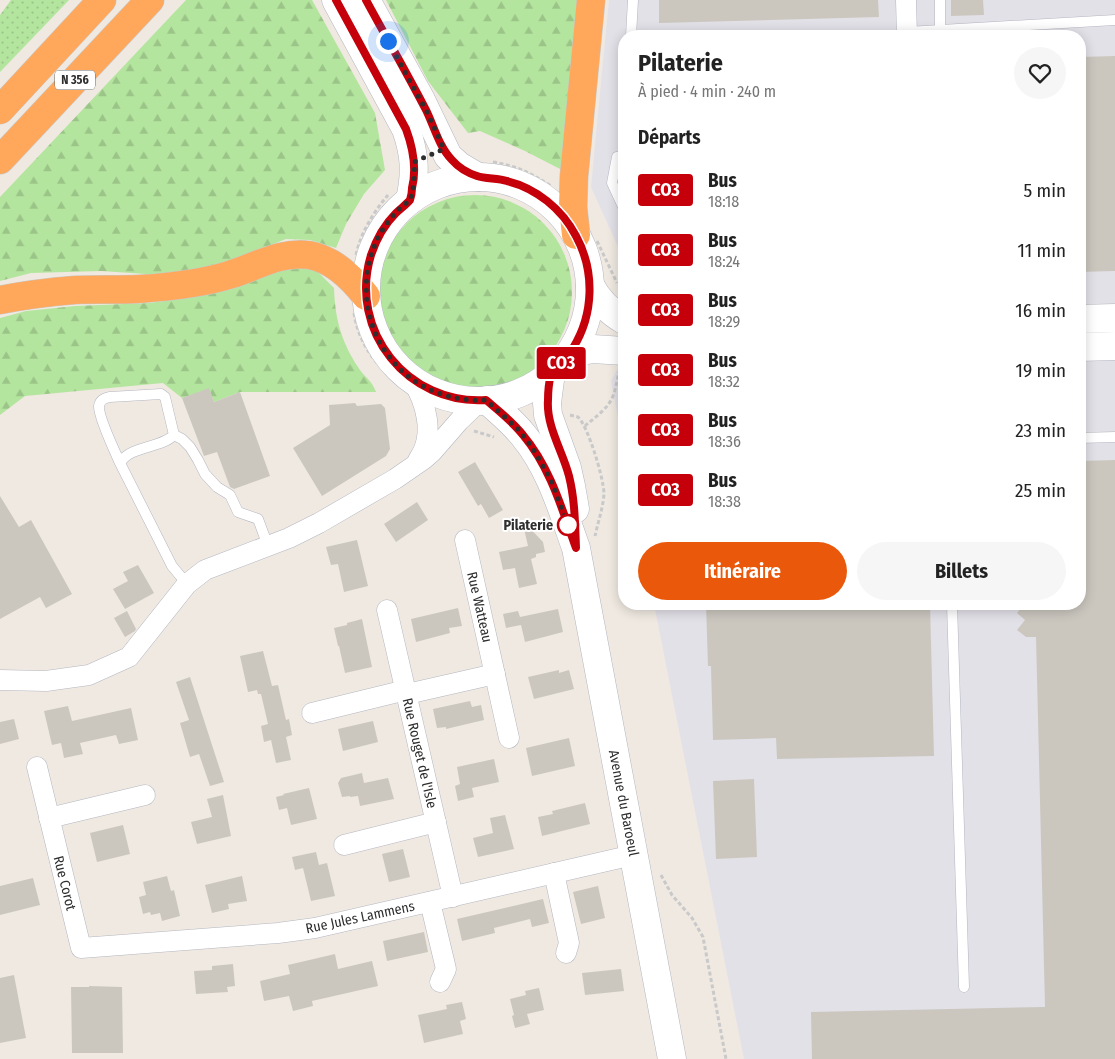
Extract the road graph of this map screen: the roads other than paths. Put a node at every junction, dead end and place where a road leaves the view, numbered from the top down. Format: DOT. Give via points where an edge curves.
graph roads {
  1 [pos="102,0"];
  2 [pos="150,0"];
  3 [pos="336,0"];
  4 [pos="366,0"];
  5 [pos="591,0"];
  6 [pos="634,0"];
  7 [pos="906,0"];
  8 [pos="940,0"];
  9 [pos="1115,20"];
  10 [pos="632,30"];
  11 [pos="907,30"];
  12 [pos="940,30"];
  13 [pos="0,110"];
  14 [pos="618,157"];
  15 [pos="0,160"];
  16 [pos="482,169"];
  17 [pos="401,195"];
  18 [pos="618,196"];
  19 [pos="585,235"];
  20 [pos="590,284"];
  21 [pos="359,288"];
  22 [pos="0,300"];
  23 [pos="618,316"];
  24 [pos="1115,318"];
  25 [pos="1086,320"];
  26 [pos="1115,346"];
  27 [pos="1086,347"];
  28 [pos="618,351"];
  29 [pos="570,353"];
  30 [pos="552,372"];
  31 [pos="416,388"];
  32 [pos="484,400"];
  33 [pos="174,435"];
  34 [pos="1115,437"];
  35 [pos="1086,438"];
  36 [pos="120,463"];
  37 [pos="414,466"];
  38 [pos="464,540"];
  39 [pos="585,544"];
  40 [pos="268,546"];
  41 [pos="187,584"];
  42 [pos="387,610"];
  43 [pos="952,610"];
  44 [pos="495,674"];
  45 [pos="0,680"];
  46 [pos="406,692"];
  47 [pos="312,713"];
  48 [pos="509,738"];
  49 [pos="36,767"];
  50 [pos="145,795"];
  51 [pos="49,818"];
  52 [pos="436,822"];
  53 [pos="344,845"];
  54 [pos="633,855"];
  55 [pos="554,873"];
  56 [pos="453,897"];
  57 [pos="430,902"];
  58 [pos="81,948"];
  59 [pos="566,953"];
  60 [pos="440,982"];
  61 [pos="964,987"];
  62 [pos="672,1059"];
  1 -- 13 [label="highway, N 356"];
  2 -- 15 [label="highway, N 356"];
  3 -- 17 [label="main road" via="410,140 414,180"];
  4 -- 16 [label="main road" via="448,156 459,166"];
  5 -- 19 [label="highway" via="573,197 574,215"];
  6 -- 10 [label="lane"];
  7 -- 11 [label="street"];
  8 -- 12 [label="lane"];
  9 -- 12 [label="lane"];
  14 -- 18 [label="lane" via="612,183"];
  16 -- 17 [label="main road" via="425,190"];
  16 -- 19 [label="main road" via="496,179 514,183 539,195"];
  17 -- 21 [label="main road" via="394,215 376,243 366,285"];
  19 -- 20 [label="main road"];
  20 -- 23 [label="main road"];
  20 -- 29 [label="main road" via="585,320"];
  21 -- 22 [label="highway" via="332,264 321,258 297,254 186,285 27,294"];
  21 -- 31 [label="main road" via="382,346"];
  24 -- 25 [label="main road"];
  26 -- 27 [label="main road"];
  28 -- 29 [label="main road" via="593,349"];
  29 -- 30 [label="main road"];
  30 -- 32 [label="main road" via="521,391"];
  30 -- 39 [label="main road, Avenue du Baroeul" via="547,403 550,421 570,479"];
  31 -- 32 [label="main road" via="420,384 460,399"];
  31 -- 37 [label="street" via="428,423 428,436"];
  32 -- 37 [label="street"];
  32 -- 39 [label="main road, Avenue du Baroeul" via="523,434 535,451"];
  33 -- 36 [label="lane" via="123,457"];
  33 -- 36 [label="lane" via="161,394 104,398 99,406 100,412"];
  33 -- 40 [label="lane" via="190,448 217,487 230,495 238,512 258,519"];
  34 -- 35 [label="lane"];
  36 -- 41 [label="lane" via="172,566"];
  37 -- 40 [label="street" via="319,523"];
  38 -- 44 [label="street, Rue Watteau"];
  39 -- 54 [label="main road, Avenue du Baroeul"];
  40 -- 41 [label="street" via="205,570"];
  41 -- 45 [label="street" via="129,657 89,675 46,681"];
  42 -- 46 [label="street, Rue Rouget de l'Isle"];
  43 -- 61 [label="lane"];
  44 -- 46 [label="street"];
  44 -- 48 [label="street, Rue Watteau"];
  46 -- 47 [label="street"];
  46 -- 52 [label="street, Rue Rouget de l'Isle"];
  49 -- 51 [label="street, Rue Corot"];
  50 -- 51 [label="street"];
  51 -- 58 [label="street, Rue Corot"];
  52 -- 53 [label="street"];
  52 -- 56 [label="street, Rue Rouget de l'Isle"];
  54 -- 55 [label="street, Rue Jules Lammens"];
  54 -- 62 [label="main road, Avenue du Baroeul"];
  55 -- 56 [label="street, Rue Jules Lammens"];
  55 -- 59 [label="street" via="569,943"];
  56 -- 57 [label="street, Rue Jules Lammens"];
  57 -- 58 [label="street, Rue Jules Lammens" via="301,930"];
  57 -- 60 [label="street" via="446,969"];
}
